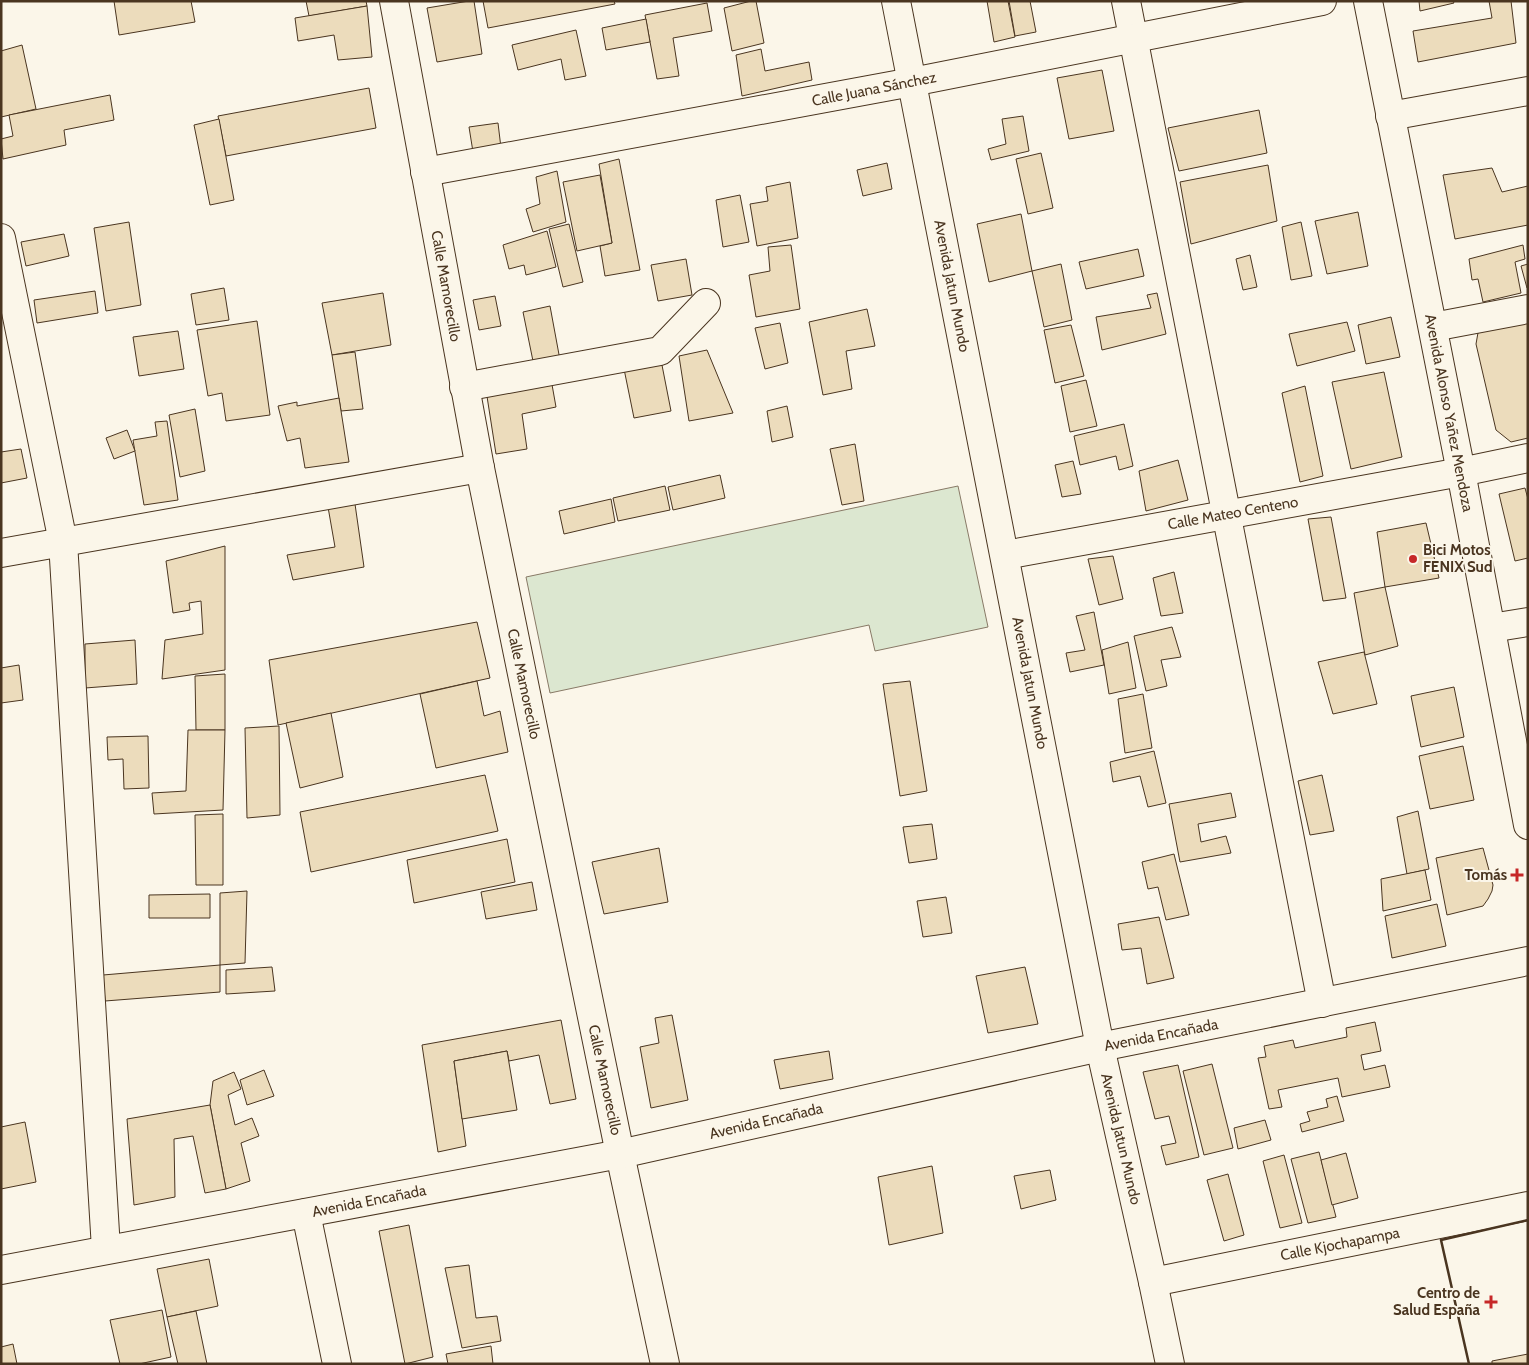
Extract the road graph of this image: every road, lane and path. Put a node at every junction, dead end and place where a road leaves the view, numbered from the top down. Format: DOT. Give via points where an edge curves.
graph roads {
  1 [pos="394,1"];
  2 [pos="896,1"];
  3 [pos="1126,1"];
  4 [pos="1322,1"];
  5 [pos="1368,1"];
  6 [pos="1133,38"];
  7 [pos="912,82"];
  8 [pos="1528,91"];
  9 [pos="1390,116"];
  10 [pos="425,172"];
  11 [pos="1,238"];
  12 [pos="6,293"];
  13 [pos="706,303"];
  14 [pos="1528,309"];
  15 [pos="1432,327"];
  16 [pos="464,387"];
  17 [pos="1528,458"];
  18 [pos="480,468"];
  19 [pos="1461,472"];
  20 [pos="1227,514"];
  21 [pos="62,542"];
  22 [pos="1,553"];
  23 [pos="1005,555"];
  24 [pos="1528,622"];
  25 [pos="1491,628"];
  26 [pos="1528,825"];
  27 [pos="1528,962"];
  28 [pos="1322,1003"];
  29 [pos="1100,1047"];
  30 [pos="620,1154"];
  31 [pos="1528,1206"];
  32 [pos="306,1213"];
  33 [pos="106,1250"];
  34 [pos="1,1270"];
  35 [pos="1153,1282"];
  36 [pos="337,1364"];
  37 [pos="664,1364"];
  38 [pos="1170,1364"];
  1 -- 10 [label="street, Calle Mamorecillo"];
  2 -- 7 [label="street, Avenida Jatun Mundo"];
  3 -- 6 [label="street"];
  4 -- 6 [label="street, Calle Juana Sánchez"];
  5 -- 9 [label="street, Avenida Alonso Yañez Mendoza"];
  6 -- 7 [label="street, Calle Juana Sánchez"];
  6 -- 20 [label="street"];
  7 -- 10 [label="street, Calle Juana Sánchez"];
  7 -- 23 [label="street, Avenida Jatun Mundo"];
  8 -- 9 [label="street"];
  9 -- 15 [label="street, Avenida Alonso Yañez Mendoza"];
  10 -- 16 [label="street, Calle Mamorecillo"];
  11 -- 12 [label="street"];
  12 -- 21 [label="street"];
  13 -- 16 [label="street" via="660,351"];
  14 -- 15 [label="street"];
  15 -- 19 [label="street, Avenida Alonso Yañez Mendoza"];
  16 -- 18 [label="street, Calle Mamorecillo"];
  17 -- 19 [label="street, Calle Mateo Centeno"];
  18 -- 21 [label="street"];
  18 -- 30 [label="street, Calle Mamorecillo"];
  19 -- 20 [label="street, Calle Mateo Centeno"];
  19 -- 25 [label="street, Avenida Alonso Yañez Mendoza"];
  20 -- 23 [label="street, Calle Mateo Centeno"];
  20 -- 28 [label="street"];
  21 -- 22 [label="street"];
  21 -- 33 [label="street"];
  23 -- 29 [label="street, Avenida Jatun Mundo"];
  24 -- 25 [label="street"];
  25 -- 26 [label="street, Avenida Alonso Yañez Mendoza"];
  27 -- 28 [label="street, Avenida Encañada"];
  28 -- 29 [label="street, Avenida Encañada"];
  29 -- 30 [label="street, Avenida Encañada"];
  29 -- 35 [label="street, Avenida Jatun Mundo"];
  30 -- 32 [label="street, Avenida Encañada"];
  30 -- 37 [label="street, Calle Mamorecillo"];
  31 -- 35 [label="street, Calle Kjochapampa"];
  32 -- 33 [label="street, Avenida Encañada"];
  32 -- 36 [label="street"];
  33 -- 34 [label="street, Avenida Encañada"];
  35 -- 38 [label="street, Avenida Jatun Mundo"];
}
